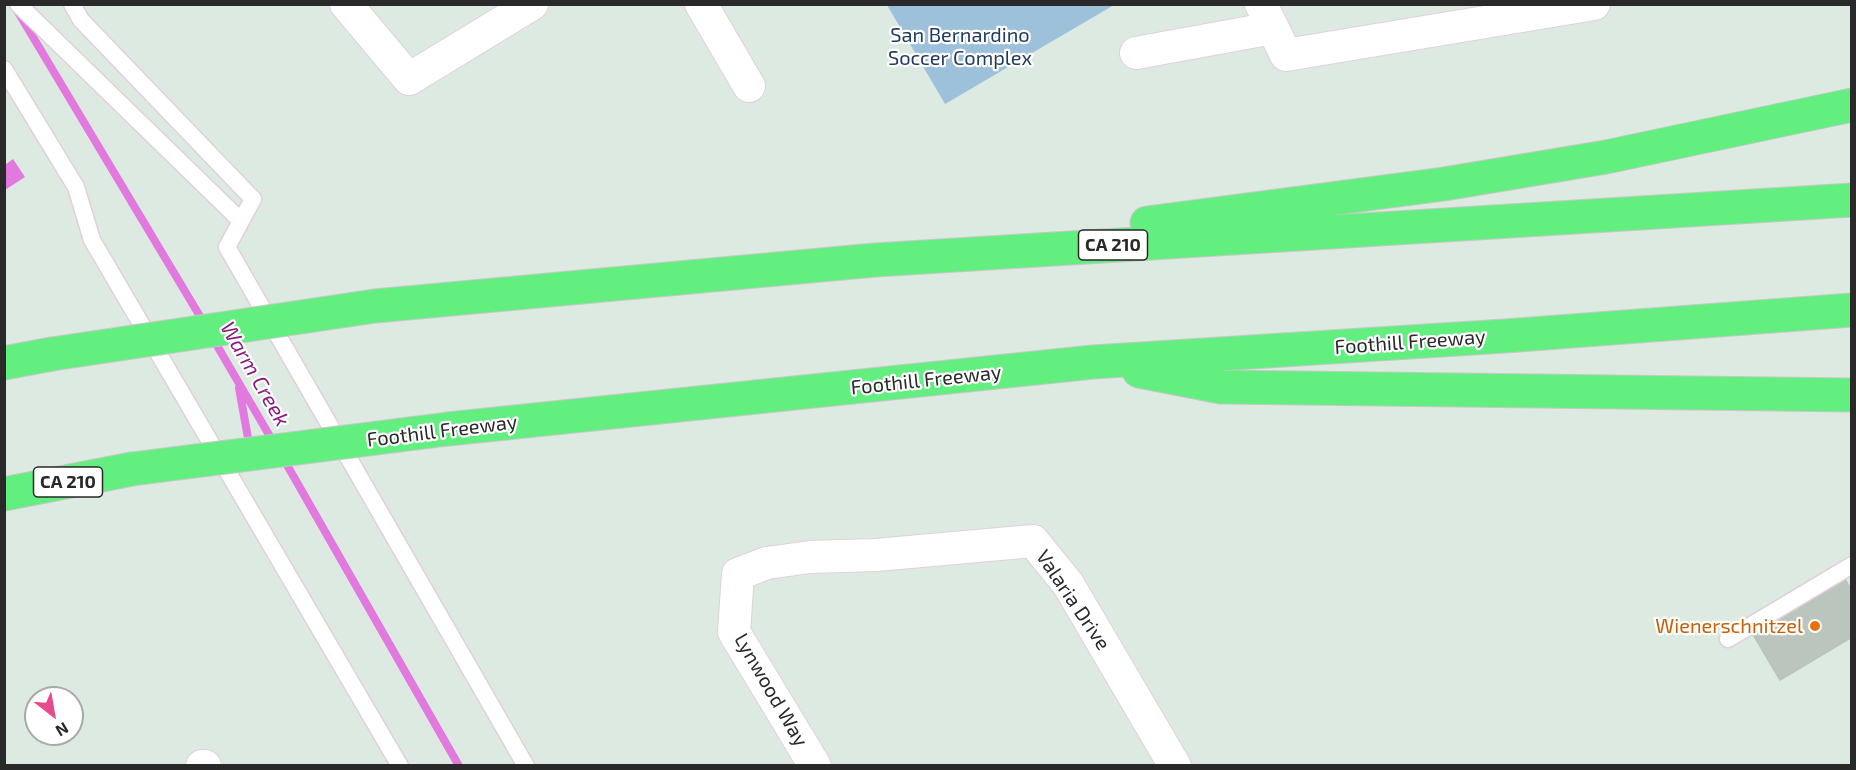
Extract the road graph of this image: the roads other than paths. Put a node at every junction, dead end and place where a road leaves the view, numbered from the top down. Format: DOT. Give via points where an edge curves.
graph roads {
  1 [pos="18,4"];
  2 [pos="72,4"];
  3 [pos="346,4"];
  4 [pos="532,4"];
  5 [pos="701,4"];
  6 [pos="1594,4"];
  7 [pos="1267,16"];
  8 [pos="1136,53"];
  9 [pos="4,69"];
  10 [pos="749,86"];
  11 [pos="1851,105"];
  12 [pos="1851,200"];
  13 [pos="241,221"];
  14 [pos="874,260"];
  15 [pos="1851,310"];
  16 [pos="1093,362"];
  17 [pos="4,363"];
  18 [pos="1851,395"];
  19 [pos="4,494"];
  20 [pos="876,555"];
  21 [pos="1851,565"];
  22 [pos="1728,639"];
  23 [pos="400,765"];
  24 [pos="526,765"];
  25 [pos="815,765"];
  26 [pos="1175,765"];
  1 -- 13 [label="lane"];
  2 -- 13 [label="lane" via="81,20 253,199"];
  3 -- 4 [label="street" via="409,79"];
  5 -- 10 [label="street"];
  6 -- 7 [label="street" via="1286,55"];
  7 -- 8 [label="street"];
  9 -- 23 [label="lane" via="76,188 92,240"];
  11 -- 14 [label="highway" via="1606,157 1444,184"];
  12 -- 14 [label="highway, CA 210"];
  13 -- 24 [label="lane" via="227,247"];
  14 -- 17 [label="highway, CA 210, bridge" via="375,306"];
  15 -- 16 [label="highway, Foothill Freeway / CA 210"];
  16 -- 18 [label="highway" via="1221,387"];
  16 -- 19 [label="highway, Foothill Freeway / CA 210, bridge" via="448,429 132,470"];
  20 -- 25 [label="street, Lynwood Way" via="810,557 767,563 738,574 734,632"];
  20 -- 26 [label="street, Valaria Drive" via="1033,541 1068,584"];
  21 -- 22 [label="lane"];
}
